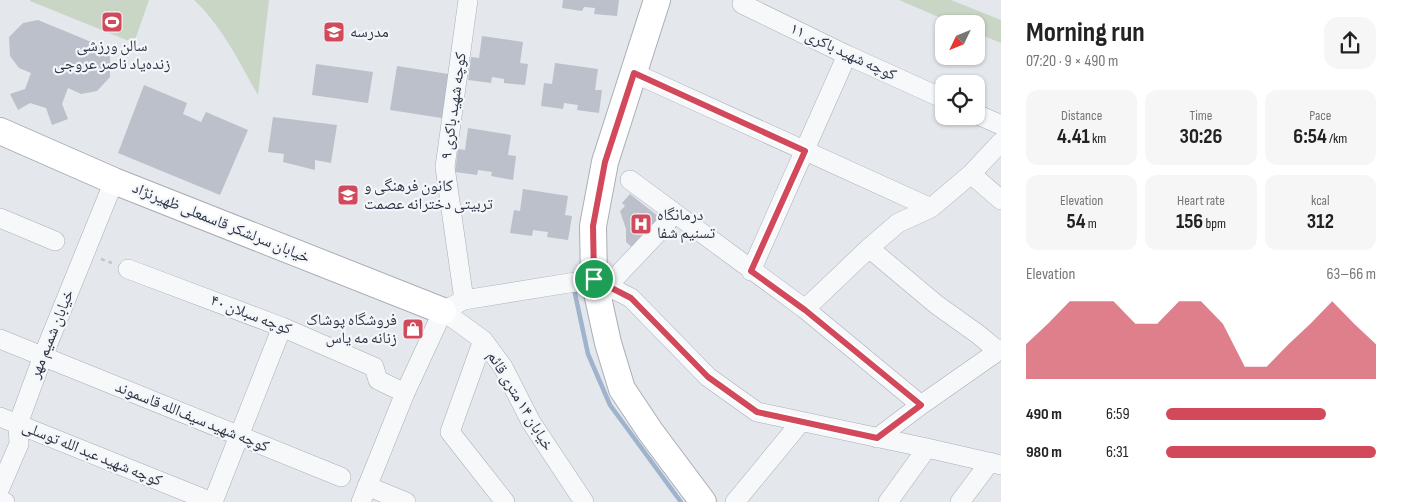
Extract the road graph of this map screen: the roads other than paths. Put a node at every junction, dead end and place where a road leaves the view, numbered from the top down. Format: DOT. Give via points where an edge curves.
graph roads {
  1 [pos="468,0"];
  2 [pos="657,0"];
  3 [pos="742,4"];
  4 [pos="847,55"];
  5 [pos="634,73"];
  6 [pos="935,95"];
  7 [pos="985,118"];
  8 [pos="1001,125"];
  9 [pos="0,131"];
  10 [pos="1001,142"];
  11 [pos="805,151"];
  12 [pos="971,174"];
  13 [pos="630,180"];
  14 [pos="114,181"];
  15 [pos="1001,200"];
  16 [pos="931,208"];
  17 [pos="0,218"];
  18 [pos="667,223"];
  19 [pos="55,240"];
  20 [pos="869,248"];
  21 [pos="128,269"];
  22 [pos="751,271"];
  23 [pos="599,281"];
  24 [pos="454,306"];
  25 [pos="805,310"];
  26 [pos="282,327"];
  27 [pos="0,339"];
  28 [pos="483,340"];
  29 [pos="1000,350"];
  30 [pos="43,356"];
  31 [pos="405,393"];
  32 [pos="921,405"];
  33 [pos="0,417"];
  34 [pos="801,422"];
  35 [pos="18,424"];
  36 [pos="239,436"];
  37 [pos="877,438"];
  38 [pos="927,448"];
  39 [pos="995,463"];
  40 [pos="342,476"];
  41 [pos="0,488"];
  42 [pos="364,494"];
  43 [pos="0,500"];
  44 [pos="5,502"];
  45 [pos="213,502"];
  46 [pos="406,502"];
  47 [pos="505,502"];
  48 [pos="584,502"];
  49 [pos="703,502"];
  50 [pos="735,502"];
  51 [pos="888,502"];
  52 [pos="960,502"];
  1 -- 24 [label="street, کوچه شهید باکری ۹" via="445,167"];
  2 -- 5 [label="main road"];
  3 -- 4 [label="street, کوچه شهید باکری ۱۱"];
  4 -- 6 [label="street, کوچه شهید باکری ۱۱"];
  4 -- 11 [label="street"];
  5 -- 11 [label="street"];
  5 -- 23 [label="main road" via="605,162 593,226"];
  7 -- 8 [label="street"];
  9 -- 14 [label="main road, خیابان سرلشکر قاسمعلی ظهیرنژاد"];
  10 -- 12 [label="street"];
  11 -- 16 [label="street"];
  11 -- 22 [label="street"];
  12 -- 15 [label="street"];
  12 -- 16 [label="street"];
  13 -- 22 [label="street"];
  14 -- 24 [label="main road, خیابان سرلشکر قاسمعلی ظهیرنژاد"];
  14 -- 30 [label="street, خیابان شمیم مهر"];
  16 -- 20 [label="street" via="898,223"];
  17 -- 19 [label="street"];
  18 -- 23 [label="street" via="615,278"];
  20 -- 25 [label="street"];
  20 -- 29 [label="street" via="937,306"];
  21 -- 26 [label="street, کوچه سبلان ۴۰"];
  22 -- 25 [label="street"];
  23 -- 24 [label="street"];
  23 -- 34 [label="street" via="631,298 708,377 757,412"];
  23 -- 49 [label="main road" via="608,343 622,389"];
  24 -- 28 [label="street, خیابان ۱۴ متری قائم"];
  24 -- 31 [label="street"];
  25 -- 32 [label="street"];
  26 -- 31 [label="street, کوچه سبلان ۴۰" via="374,367 378,380"];
  26 -- 36 [label="street"];
  27 -- 30 [label="street, کوچه شهید سیف‌الله قاسموند"];
  28 -- 47 [label="street" via="450,432"];
  28 -- 48 [label="street, خیابان ۱۴ متری قائم" via="503,367 531,422"];
  29 -- 32 [label="street"];
  30 -- 35 [label="street, خیابان شمیم مهر"];
  30 -- 36 [label="street, کوچه شهید سیف‌الله قاسموند"];
  31 -- 42 [label="street"];
  32 -- 37 [label="street"];
  33 -- 35 [label="street, کوچه شهید عبد الله توسلی"];
  34 -- 37 [label="street"];
  34 -- 50 [label="street"];
  35 -- 41 [label="street, خیابان شمیم مهر" via="19,444"];
  35 -- 45 [label="street, کوچه شهید عبد الله توسلی"];
  36 -- 40 [label="street, کوچه شهید سیف‌الله قاسموند"];
  36 -- 45 [label="street"];
  37 -- 38 [label="street"];
  38 -- 39 [label="street"];
  38 -- 51 [label="street"];
  39 -- 52 [label="street"];
  42 -- 46 [label="street"];
  43 -- 44 [label="street"];
}
